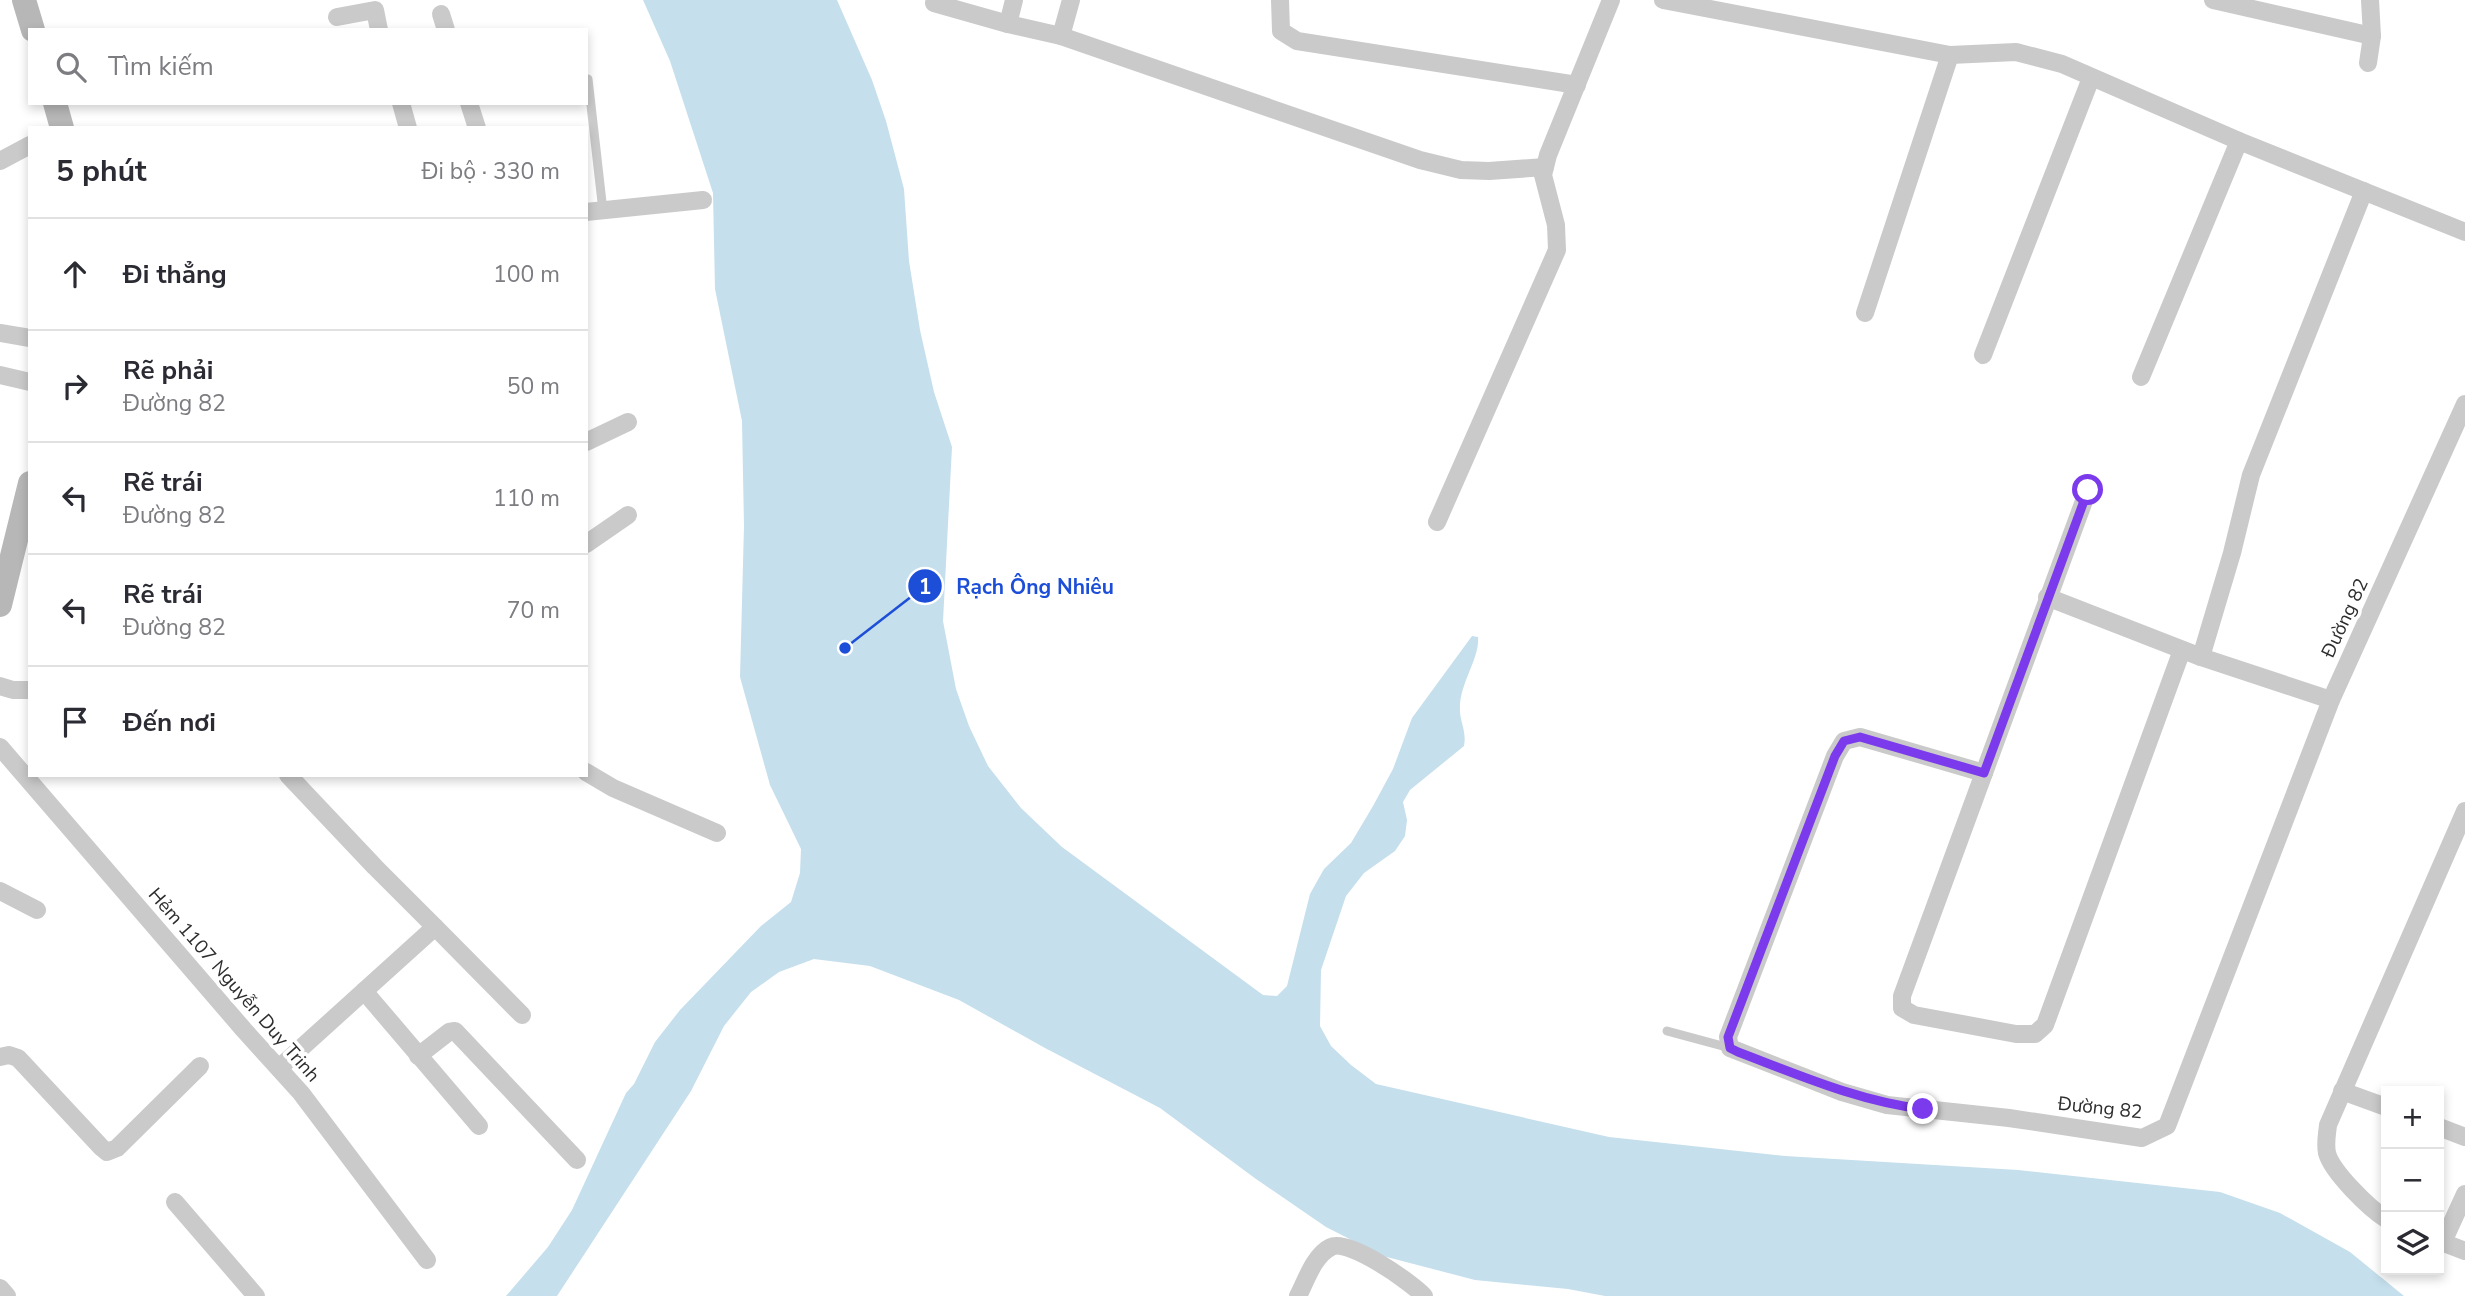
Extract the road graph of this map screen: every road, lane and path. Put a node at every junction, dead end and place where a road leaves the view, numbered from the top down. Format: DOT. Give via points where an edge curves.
graph roads {
  1 [pos="24,0"];
  2 [pos="1014,0"];
  3 [pos="1071,0"];
  4 [pos="1280,0"];
  5 [pos="1611,0"];
  6 [pos="1663,0"];
  7 [pos="2213,0"];
  8 [pos="2370,0"];
  9 [pos="934,3"];
  10 [pos="375,5"];
  11 [pos="1744,8"];
  12 [pos="337,17"];
  13 [pos="1008,24"];
  14 [pos="32,28"];
  15 [pos="379,28"];
  16 [pos="1061,36"];
  17 [pos="2372,36"];
  18 [pos="1950,55"];
  19 [pos="2368,63"];
  20 [pos="2091,78"];
  21 [pos="588,79"];
  22 [pos="1577,85"];
  23 [pos="56,105"];
  24 [pos="402,105"];
  25 [pos="470,105"];
  26 [pos="61,126"];
  27 [pos="407,126"];
  28 [pos="476,126"];
  29 [pos="2239,141"];
  30 [pos="28,146"];
  31 [pos="0,161"];
  32 [pos="1545,167"];
  33 [pos="2364,191"];
  34 [pos="703,200"];
  35 [pos="595,211"];
  36 [pos="2465,232"];
  37 [pos="1865,313"];
  38 [pos="0,333"];
  39 [pos="28,338"];
  40 [pos="1983,355"];
  41 [pos="0,375"];
  42 [pos="2141,377"];
  43 [pos="28,382"];
  44 [pos="2465,404"];
  45 [pos="628,422"];
  46 [pos="588,441"];
  47 [pos="2088,490"];
  48 [pos="26,515"];
  49 [pos="628,515"];
  50 [pos="1437,522"];
  51 [pos="7,543"];
  52 [pos="588,543"];
  53 [pos="2048,597"];
  54 [pos="0,605"];
  55 [pos="2182,650"];
  56 [pos="2201,657"];
  57 [pos="0,686"];
  58 [pos="28,690"];
  59 [pos="2331,700"];
  60 [pos="0,747"];
  61 [pos="588,773"];
  62 [pos="1984,773"];
  63 [pos="290,777"];
  64 [pos="2465,811"];
  65 [pos="717,833"];
  66 [pos="0,891"];
  67 [pos="37,911"];
  68 [pos="435,927"];
  69 [pos="364,991"];
  70 [pos="522,1015"];
  71 [pos="1667,1031"];
  72 [pos="1730,1048"];
  73 [pos="418,1056"];
  74 [pos="0,1057"];
  75 [pos="200,1066"];
  76 [pos="279,1068"];
  77 [pos="2342,1091"];
  78 [pos="2381,1105"];
  79 [pos="478,1126"];
  80 [pos="2444,1129"];
  81 [pos="2465,1137"];
  82 [pos="577,1160"];
  83 [pos="2465,1194"];
  84 [pos="175,1202"];
  85 [pos="2381,1216"];
  86 [pos="2444,1235"];
  87 [pos="2444,1242"];
  88 [pos="2465,1251"];
  89 [pos="427,1260"];
  90 [pos="0,1288"];
  91 [pos="255,1295"];
  92 [pos="7,1296"];
  93 [pos="1298,1296"];
  94 [pos="1424,1296"];
  1 -- 14 [label="main road"];
  2 -- 13 [label="street"];
  3 -- 16 [label="street"];
  4 -- 22 [label="street" via="1281,31 1297,41"];
  5 -- 22 [label="street"];
  6 -- 11 [label="street"];
  7 -- 17 [label="street"];
  8 -- 17 [label="street"];
  9 -- 13 [label="street"];
  10 -- 12 [label="street"];
  10 -- 15 [label="street"];
  11 -- 18 [label="street"];
  13 -- 16 [label="street"];
  16 -- 32 [label="street" via="1420,160 1461,170"];
  17 -- 19 [label="street"];
  18 -- 20 [label="street" via="2025,54"];
  18 -- 37 [label="street"];
  20 -- 29 [label="street"];
  20 -- 40 [label="street"];
  21 -- 35 [label="lane"];
  22 -- 32 [label="street"];
  23 -- 26 [label="main road"];
  24 -- 27 [label="street"];
  25 -- 28 [label="street"];
  29 -- 33 [label="street"];
  29 -- 42 [label="street"];
  30 -- 31 [label="street"];
  32 -- 50 [label="street" via="1557,250"];
  33 -- 36 [label="street"];
  33 -- 56 [label="street" via="2251,475"];
  34 -- 35 [label="street"];
  38 -- 39 [label="street"];
  41 -- 43 [label="street"];
  44 -- 59 [label="street, Đường 82"];
  45 -- 46 [label="street"];
  47 -- 53 [label="street"];
  48 -- 51 [label="main road"];
  49 -- 52 [label="street"];
  51 -- 54 [label="main road"];
  53 -- 55 [label="street"];
  53 -- 62 [label="street"];
  55 -- 56 [label="street"];
  55 -- 62 [label="street" via="2045,1025 2035,1034 1914,1015 1902,1009 1902,996"];
  56 -- 59 [label="street"];
  57 -- 58 [label="street"];
  59 -- 72 [label="street, Đường 82" via="2166,1126 2157,1132 2141,1138 1887,1105"];
  60 -- 76 [label="street, Hẻm 1107 Nguyễn Duy Trinh"];
  61 -- 65 [label="street"];
  62 -- 72 [label="street" via="1860,737 1844,741 1728,1037"];
  63 -- 68 [label="street"];
  64 -- 77 [label="street"];
  66 -- 67 [label="street"];
  68 -- 69 [label="street"];
  68 -- 70 [label="street"];
  69 -- 73 [label="street"];
  69 -- 76 [label="street"];
  71 -- 72 [label="lane"];
  73 -- 79 [label="street"];
  73 -- 82 [label="street" via="455,1031"];
  74 -- 75 [label="street" via="18,1058 107,1152 117,1148"];
  76 -- 89 [label="street, Hẻm 1107 Nguyễn Duy Trinh"];
  77 -- 78 [label="street"];
  77 -- 85 [label="street" via="2328,1125 2328,1157 2351,1188"];
  80 -- 81 [label="street"];
  83 -- 86 [label="street"];
  84 -- 91 [label="street"];
  87 -- 88 [label="street"];
  90 -- 92 [label="street"];
  93 -- 94 [label="street" via="1319,1257 1338,1245 1407,1281"];
}
